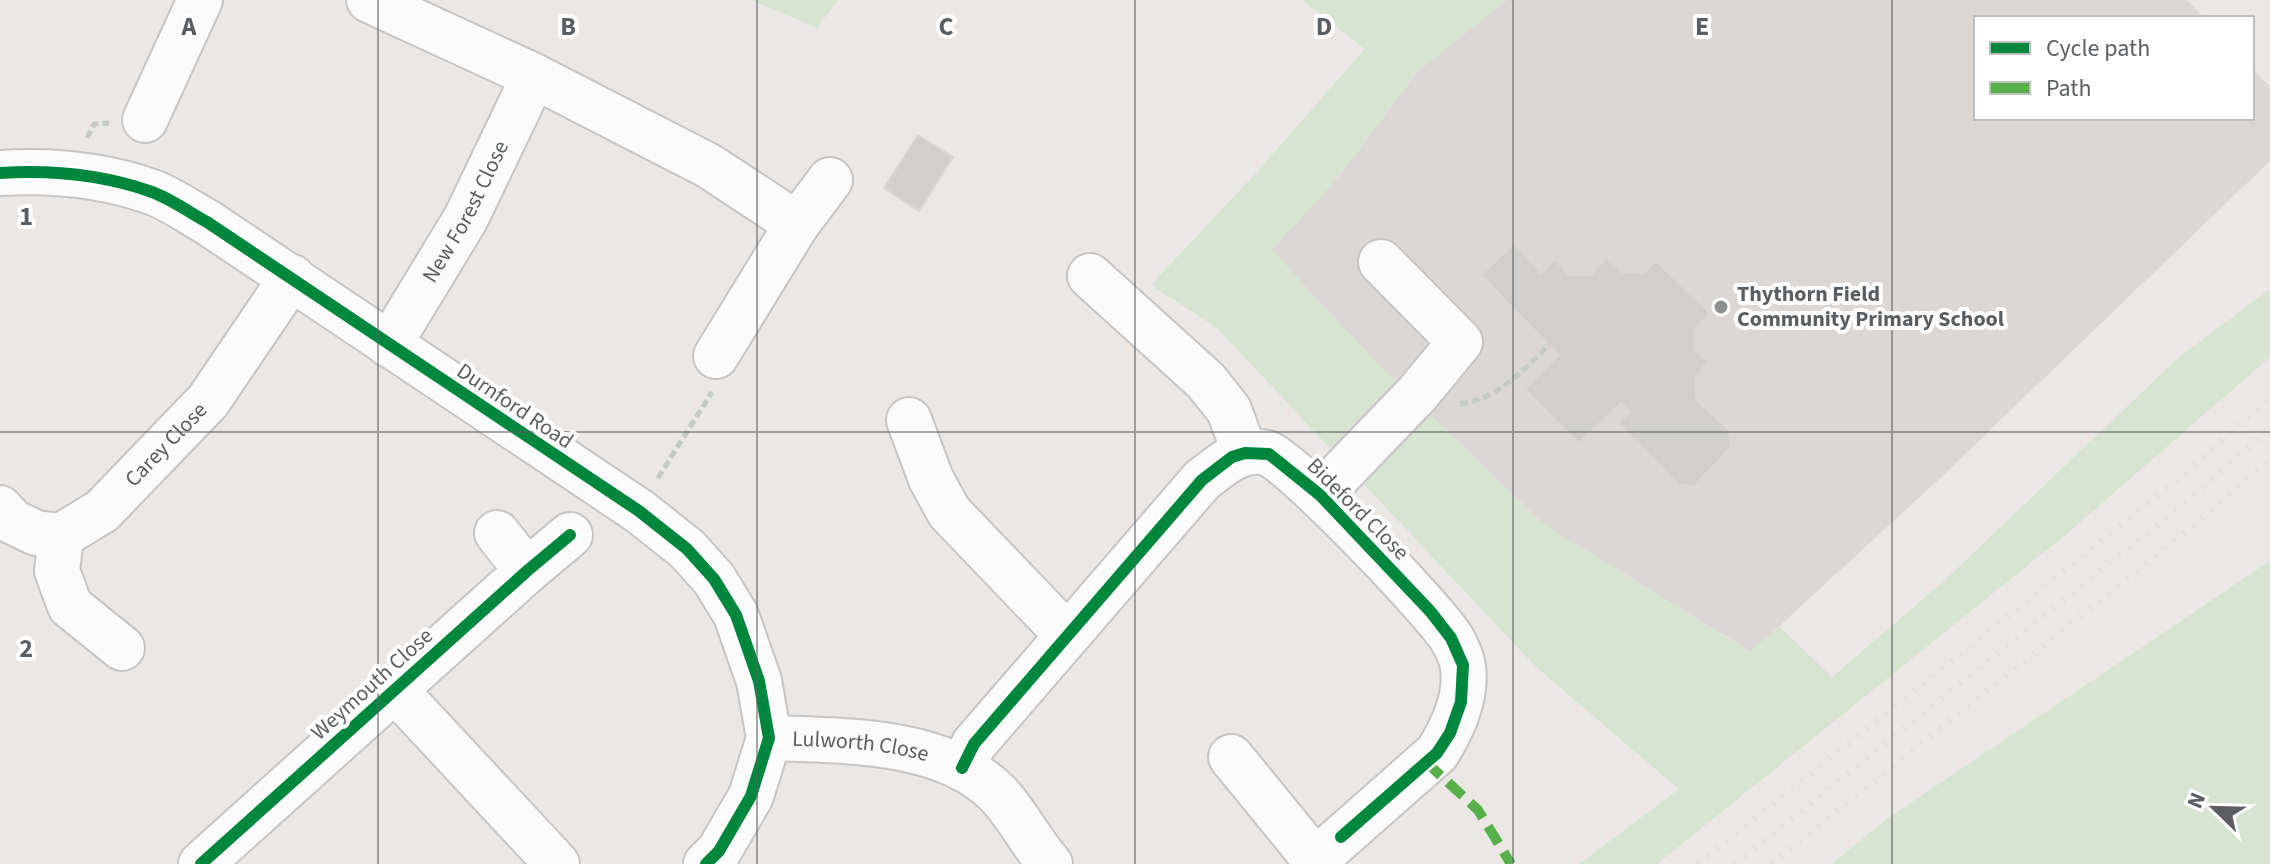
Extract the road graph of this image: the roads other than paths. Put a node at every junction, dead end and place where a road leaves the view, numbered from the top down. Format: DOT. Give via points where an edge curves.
graph roads {
  1 [pos="200,0"];
  2 [pos="369,0"];
  3 [pos="534,76"];
  4 [pos="145,120"];
  5 [pos="0,173"];
  6 [pos="830,180"];
  7 [pos="797,224"];
  8 [pos="1381,262"];
  9 [pos="1090,276"];
  10 [pos="292,277"];
  11 [pos="389,345"];
  12 [pos="716,356"];
  13 [pos="909,420"];
  14 [pos="1245,453"];
  15 [pos="1320,495"];
  16 [pos="0,508"];
  17 [pos="497,533"];
  18 [pos="570,535"];
  19 [pos="61,536"];
  20 [pos="527,571"];
  21 [pos="1067,635"];
  22 [pos="122,648"];
  23 [pos="395,690"];
  24 [pos="769,738"];
  25 [pos="1231,757"];
  26 [pos="962,768"];
  27 [pos="1322,854"];
  28 [pos="720,860"];
  29 [pos="201,864"];
  30 [pos="557,864"];
  31 [pos="1050,864"];
  1 -- 4 [label="street"];
  2 -- 3 [label="street"];
  3 -- 7 [label="street" via="709,166"];
  3 -- 11 [label="street, New Forest Close" via="466,218"];
  5 -- 10 [label="street, Durnford Road" via="93,178 154,193"];
  6 -- 7 [label="street"];
  7 -- 12 [label="street"];
  8 -- 15 [label="street" via="1460,342"];
  9 -- 14 [label="street" via="1206,381 1229,410"];
  10 -- 11 [label="street, Durnford Road"];
  10 -- 19 [label="street, Carey Close" via="208,401 102,511"];
  11 -- 24 [label="street, Durnford Road" via="639,511 687,549 736,615 759,681"];
  13 -- 21 [label="street" via="949,512"];
  14 -- 15 [label="street, Bideford Close" via="1269,454"];
  14 -- 21 [label="street" via="1202,480"];
  15 -- 27 [label="street, Bideford Close" via="1430,611 1463,665 1461,702 1437,753"];
  16 -- 19 [label="street" via="13,522 36,533"];
  17 -- 20 [label="street"];
  18 -- 20 [label="street, Weymouth Close"];
  19 -- 22 [label="street" via="57,571 70,606"];
  20 -- 23 [label="street, Weymouth Close"];
  21 -- 26 [label="street" via="974,744"];
  23 -- 29 [label="street, Weymouth Close"];
  23 -- 30 [label="street, Weymouth Close"];
  24 -- 26 [label="street, Lulworth Close" via="871,742"];
  24 -- 28 [label="street, Durnford Road" via="751,796"];
  25 -- 27 [label="street"];
  26 -- 31 [label="street, Lulworth Close" via="998,794"];
}
